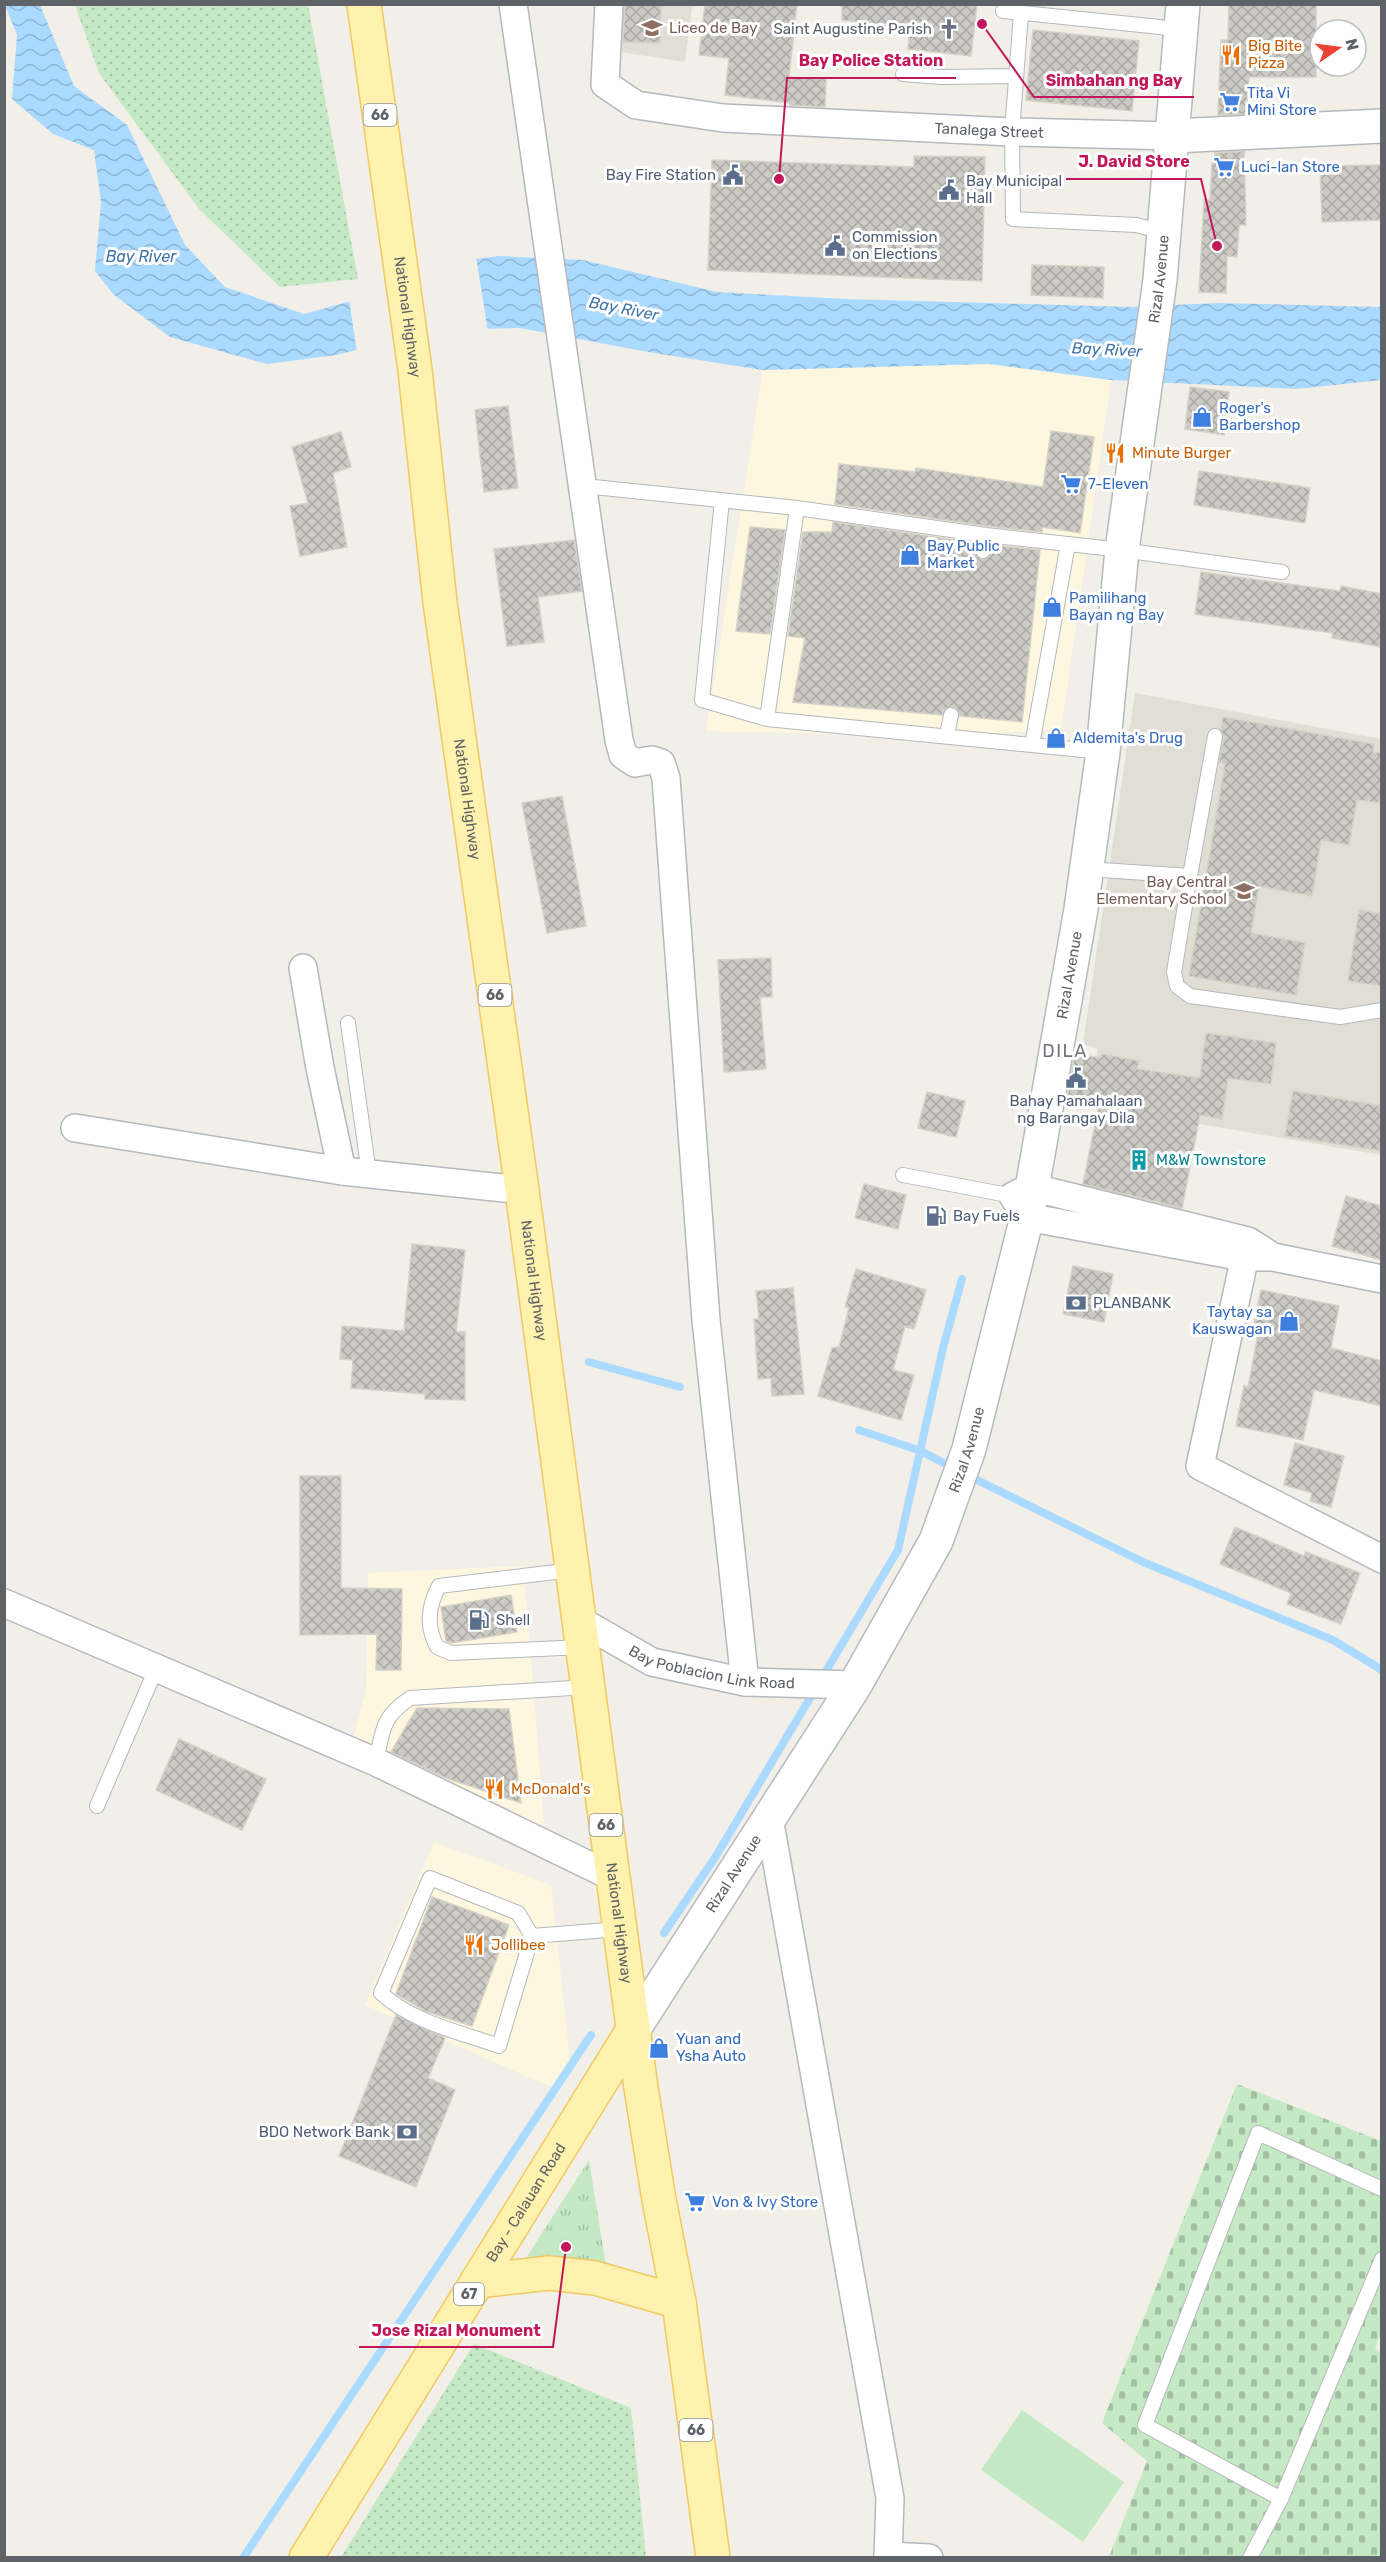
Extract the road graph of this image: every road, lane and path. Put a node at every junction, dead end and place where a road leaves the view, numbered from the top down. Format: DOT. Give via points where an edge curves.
graph roads {
  1 [pos="364,4"];
  2 [pos="513,4"];
  3 [pos="609,4"];
  4 [pos="1004,11"];
  5 [pos="1022,13"];
  6 [pos="1183,18"];
  7 [pos="903,74"];
  8 [pos="1016,76"];
  9 [pos="1382,126"];
  10 [pos="1012,132"];
  11 [pos="1174,136"];
  12 [pos="1165,232"];
  13 [pos="584,486"];
  14 [pos="722,500"];
  15 [pos="797,508"];
  16 [pos="986,536"];
  17 [pos="1068,544"];
  18 [pos="1122,550"];
  19 [pos="983,551"];
  20 [pos="1282,572"];
  21 [pos="951,715"];
  22 [pos="767,719"];
  23 [pos="947,735"];
  24 [pos="1215,736"];
  25 [pos="1032,745"];
  26 [pos="1103,752"];
  27 [pos="1087,869"];
  28 [pos="1190,876"];
  29 [pos="303,968"];
  30 [pos="1382,1010"];
  31 [pos="348,1023"];
  32 [pos="75,1128"];
  33 [pos="356,1173"];
  34 [pos="903,1174"];
  35 [pos="522,1190"];
  36 [pos="1024,1200"];
  37 [pos="1246,1249"];
  38 [pos="1382,1279"];
  39 [pos="1382,1559"];
  40 [pos="573,1570"];
  41 [pos="4,1603"];
  42 [pos="581,1634"];
  43 [pos="156,1669"];
  44 [pos="746,1682"];
  45 [pos="855,1685"];
  46 [pos="588,1687"];
  47 [pos="376,1762"];
  48 [pos="97,1806"];
  49 [pos="769,1818"];
  50 [pos="613,1876"];
  51 [pos="620,1929"];
  52 [pos="532,1936"];
  53 [pos="633,2031"];
  54 [pos="1382,2189"];
  55 [pos="1382,2259"];
  56 [pos="477,2281"];
  57 [pos="679,2302"];
  58 [pos="1281,2499"];
  59 [pos="888,2557"];
  60 [pos="306,2558"];
  61 [pos="713,2558"];
  62 [pos="929,2558"];
  63 [pos="1250,2558"];
  1 -- 35 [label="main road, National Highway / 66" via="415,370 440,602"];
  2 -- 13 [label="street"];
  3 -- 10 [label="street, Tanalega Street" via="605,84 636,105 723,118"];
  4 -- 5 [label="lane"];
  5 -- 6 [label="lane" via="1160,27"];
  5 -- 8 [label="lane"];
  6 -- 11 [label="main road, Rizal Avenue"];
  7 -- 8 [label="lane"];
  8 -- 10 [label="lane"];
  9 -- 11 [label="main road, Tanalega Street"];
  10 -- 11 [label="street, Tanalega Street"];
  10 -- 12 [label="lane" via="1013,219 1136,225"];
  11 -- 12 [label="main road, Rizal Avenue"];
  12 -- 18 [label="main road, Rizal Avenue"];
  13 -- 14 [label="lane"];
  13 -- 44 [label="street" via="623,755 635,762 661,763 666,778 706,1320"];
  14 -- 15 [label="lane"];
  14 -- 22 [label="lane" via="702,700"];
  15 -- 16 [label="lane"];
  15 -- 22 [label="lane"];
  16 -- 17 [label="lane"];
  16 -- 19 [label="lane"];
  17 -- 18 [label="lane"];
  17 -- 25 [label="lane"];
  18 -- 20 [label="lane"];
  18 -- 26 [label="main road, Rizal Avenue"];
  21 -- 23 [label="lane"];
  22 -- 23 [label="lane"];
  23 -- 25 [label="lane"];
  24 -- 28 [label="lane"];
  25 -- 26 [label="lane"];
  26 -- 27 [label="main road, Rizal Avenue"];
  27 -- 28 [label="lane"];
  27 -- 36 [label="main road, Rizal Avenue"];
  28 -- 30 [label="lane" via="1174,972 1177,986 1190,996 1340,1017"];
  29 -- 33 [label="street" via="320,1068"];
  31 -- 33 [label="lane"];
  32 -- 33 [label="street"];
  33 -- 35 [label="street"];
  34 -- 36 [label="lane"];
  35 -- 40 [label="main road, National Highway / 66"];
  36 -- 37 [label="street"];
  36 -- 45 [label="main road, Rizal Avenue" via="969,1449 936,1541"];
  37 -- 38 [label="street"];
  37 -- 39 [label="street" via="1200,1466"];
  40 -- 42 [label="main road, National Highway / 66"];
  40 -- 42 [label="lane" via="439,1586 431,1602 429,1632 437,1647 451,1653"];
  41 -- 43 [label="street"];
  42 -- 44 [label="street, Bay Poblacion Link Road" via="652,1662"];
  42 -- 46 [label="main road, National Highway / 66"];
  43 -- 47 [label="street"];
  43 -- 48 [label="lane"];
  44 -- 45 [label="street, Bay Poblacion Link Road"];
  45 -- 49 [label="main road, Rizal Avenue"];
  46 -- 47 [label="lane" via="410,1698 395,1708 385,1722"];
  46 -- 50 [label="main road, National Highway / 66"];
  47 -- 50 [label="street"];
  49 -- 53 [label="main road, Rizal Avenue"];
  49 -- 59 [label="street" via="890,2498"];
  50 -- 51 [label="main road, National Highway / 66"];
  51 -- 52 [label="lane"];
  51 -- 53 [label="main road, National Highway / 66"];
  52 -- 52 [label="lane" via="518,1913 430,1878 381,1993 433,2023 498,2046"];
  53 -- 56 [label="main road, Bay - Calauan Road / 67"];
  53 -- 57 [label="main road, National Highway / 66"];
  54 -- 58 [label="lane" via="1258,2133 1145,2425"];
  55 -- 58 [label="lane"];
  56 -- 57 [label="main road" via="549,2273 595,2278"];
  56 -- 60 [label="main road, Bay - Calauan Road / 67"];
  57 -- 61 [label="main road, National Highway / 66"];
  58 -- 63 [label="lane"];
  59 -- 62 [label="street"];
}
